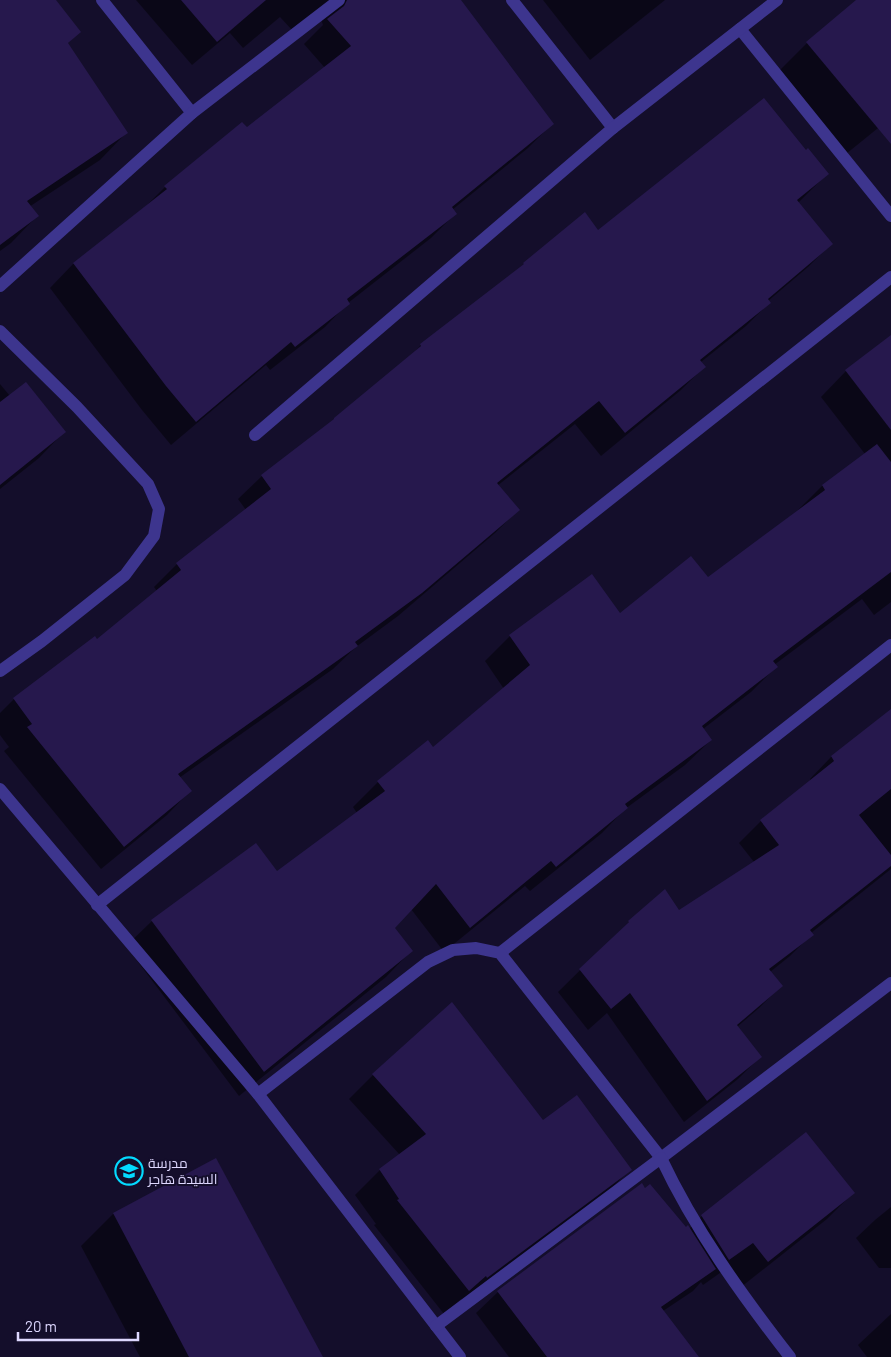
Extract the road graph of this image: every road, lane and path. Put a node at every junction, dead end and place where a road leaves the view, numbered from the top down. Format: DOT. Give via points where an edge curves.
graph roads {
  1 [pos="102,0"];
  2 [pos="339,0"];
  3 [pos="512,0"];
  4 [pos="777,0"];
  5 [pos="740,29"];
  6 [pos="192,113"];
  7 [pos="613,128"];
  8 [pos="891,216"];
  9 [pos="891,277"];
  10 [pos="0,286"];
  11 [pos="0,331"];
  12 [pos="255,435"];
  13 [pos="891,645"];
  14 [pos="0,671"];
  15 [pos="0,789"];
  16 [pos="97,905"];
  17 [pos="500,954"];
  18 [pos="889,987"];
  19 [pos="258,1094"];
  20 [pos="661,1158"];
  21 [pos="436,1326"];
  22 [pos="460,1357"];
  23 [pos="790,1357"];
  1 -- 6 [label="street"];
  2 -- 6 [label="street"];
  3 -- 7 [label="street"];
  4 -- 5 [label="street"];
  5 -- 7 [label="street"];
  5 -- 8 [label="street"];
  6 -- 10 [label="street"];
  7 -- 12 [label="street"];
  9 -- 16 [label="street"];
  11 -- 14 [label="street" via="77,407 148,484 159,509 154,536 124,575"];
  13 -- 17 [label="street"];
  15 -- 16 [label="street"];
  16 -- 19 [label="street"];
  17 -- 19 [label="street" via="476,948 453,950 428,962"];
  17 -- 20 [label="street"];
  18 -- 20 [label="street"];
  19 -- 21 [label="street"];
  20 -- 21 [label="street"];
  20 -- 23 [label="street" via="695,1224 747,1302"];
  21 -- 22 [label="street"];
}
